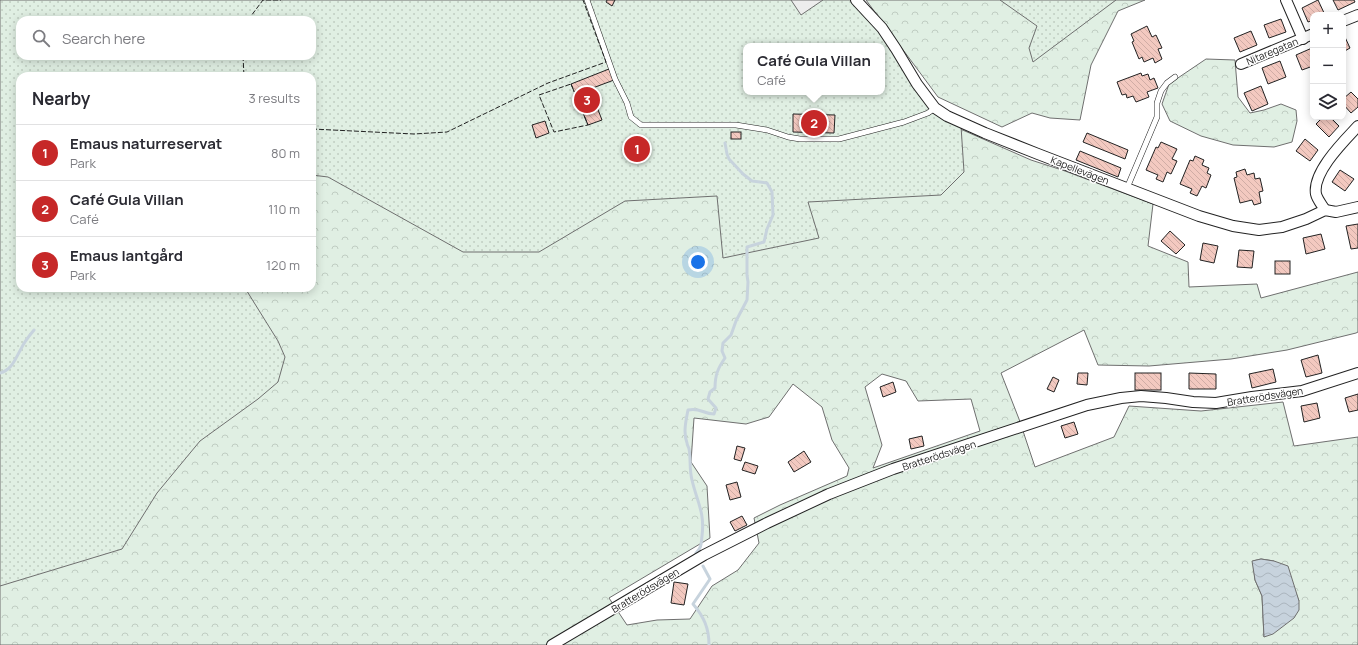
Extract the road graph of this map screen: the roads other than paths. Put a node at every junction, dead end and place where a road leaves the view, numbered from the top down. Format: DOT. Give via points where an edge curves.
graph roads {
  1 [pos="587,0"];
  2 [pos="856,0"];
  3 [pos="1286,0"];
  4 [pos="1358,15"];
  5 [pos="1346,20"];
  6 [pos="1310,35"];
  7 [pos="1302,38"];
  8 [pos="1241,64"];
  9 [pos="1175,77"];
  10 [pos="935,108"];
  11 [pos="1358,126"];
  12 [pos="1127,188"];
  13 [pos="1358,207"];
  14 [pos="1325,210"];
  15 [pos="1358,374"];
  16 [pos="552,645"];
  1 -- 10 [label="lane" via="631,117 641,126 736,125 800,139 839,139 904,122"];
  2 -- 10 [label="street, Kapellevägen" via="882,28"];
  3 -- 7 [label="street, Nitaregatan"];
  4 -- 5 [label="street"];
  6 -- 7 [label="street, Nitaregatan"];
  7 -- 8 [label="street, Nitaregatan"];
  9 -- 12 [label="lane" via="1167,82 1161,92 1157,104 1157,117"];
  10 -- 12 [label="street, Kapellevägen" via="985,134"];
  11 -- 14 [label="street" via="1332,154 1317,180 1316,194"];
  12 -- 14 [label="street, Kapellevägen" via="1199,216 1233,226 1259,230 1282,227"];
  13 -- 14 [label="street, Kapellevägen" via="1336,212"];
  15 -- 16 [label="street, Bratterödsvägen" via="1302,391 1216,403 1141,396 1121,398 1088,405 893,470 829,494 704,555"];
}
